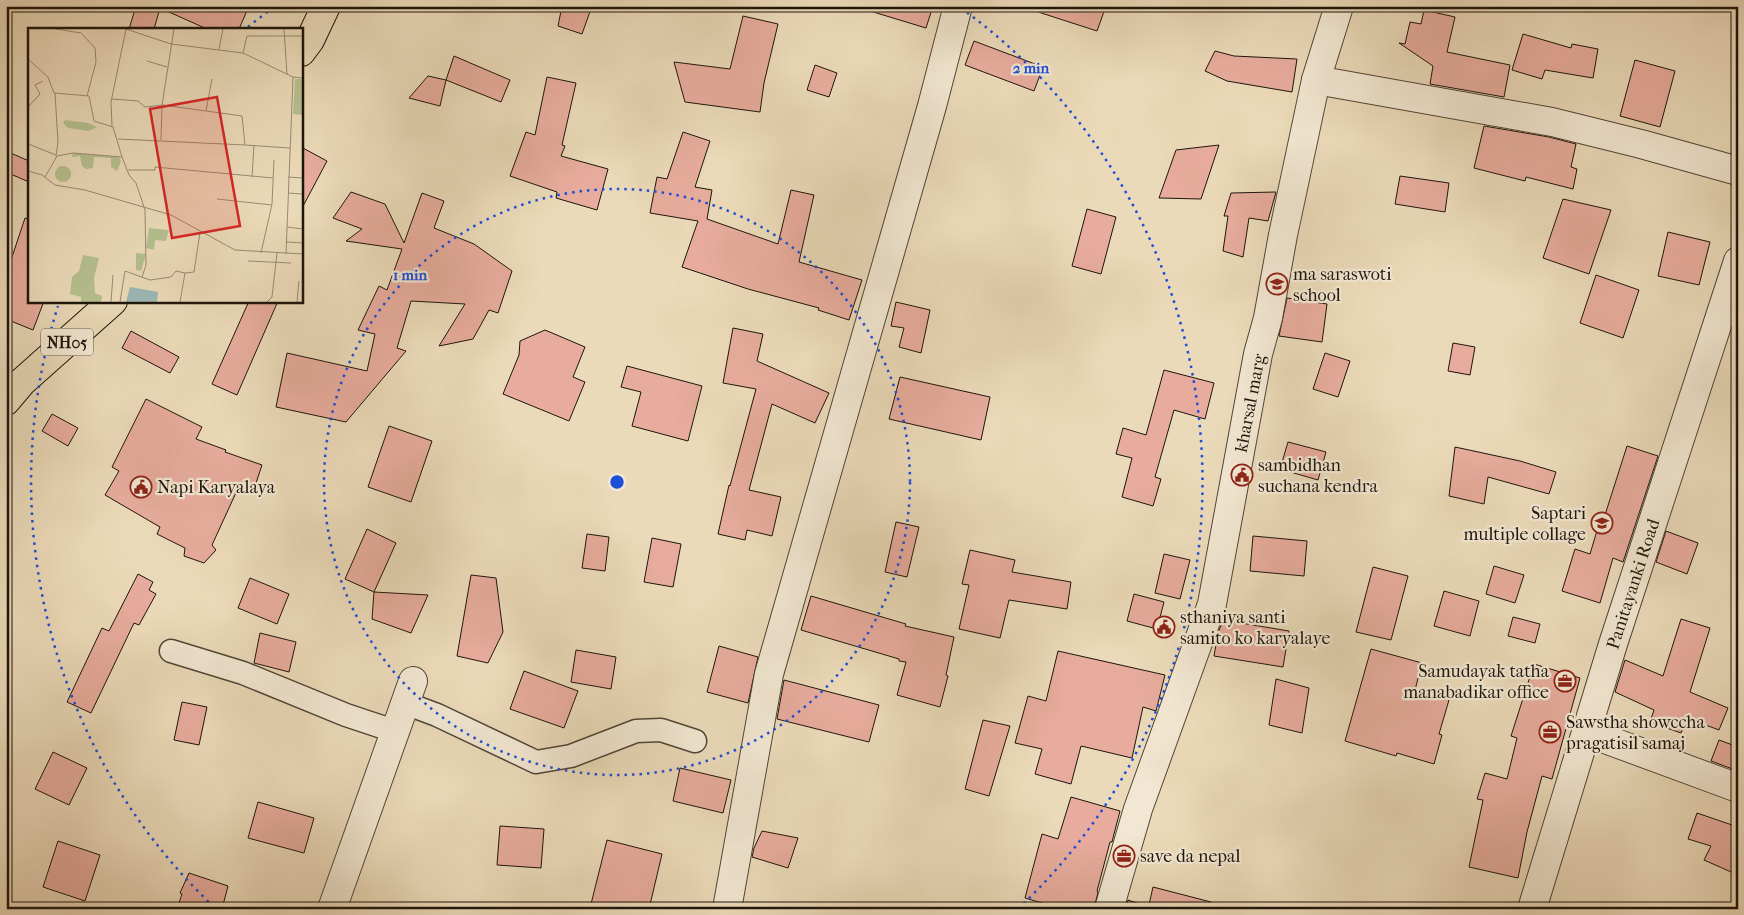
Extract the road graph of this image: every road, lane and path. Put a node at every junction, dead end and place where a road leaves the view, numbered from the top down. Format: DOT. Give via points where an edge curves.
graph roads {
  1 [pos="326,6"];
  2 [pos="958,6"];
  3 [pos="1339,6"];
  4 [pos="302,51"];
  5 [pos="1316,80"];
  6 [pos="1738,170"];
  7 [pos="1738,262"];
  8 [pos="112,302"];
  9 [pos="14,392"];
  10 [pos="171,651"];
  11 [pos="409,692"];
  12 [pos="394,731"];
  13 [pos="1586,732"];
  14 [pos="695,741"];
  15 [pos="1738,788"];
  16 [pos="332,909"];
  17 [pos="727,909"];
  18 [pos="1110,909"];
  19 [pos="1532,909"];
  1 -- 4 [label="main road"];
  2 -- 17 [label="street" via="770,674"];
  3 -- 5 [label="street, kharsal marg"];
  5 -- 6 [label="street" via="1552,122"];
  5 -- 18 [label="street, kharsal marg" via="1258,354 1212,604 1138,808"];
  7 -- 13 [label="street, Panitayanki Road"];
  8 -- 9 [label="main road, NH05"];
  10 -- 12 [label="street" via="243,673"];
  11 -- 12 [label="street"];
  11 -- 14 [label="street" via="437,715 536,762 570,756 636,731 661,730"];
  12 -- 16 [label="street"];
  13 -- 15 [label="street"];
  13 -- 19 [label="street, Panitayanki Road"];
}
